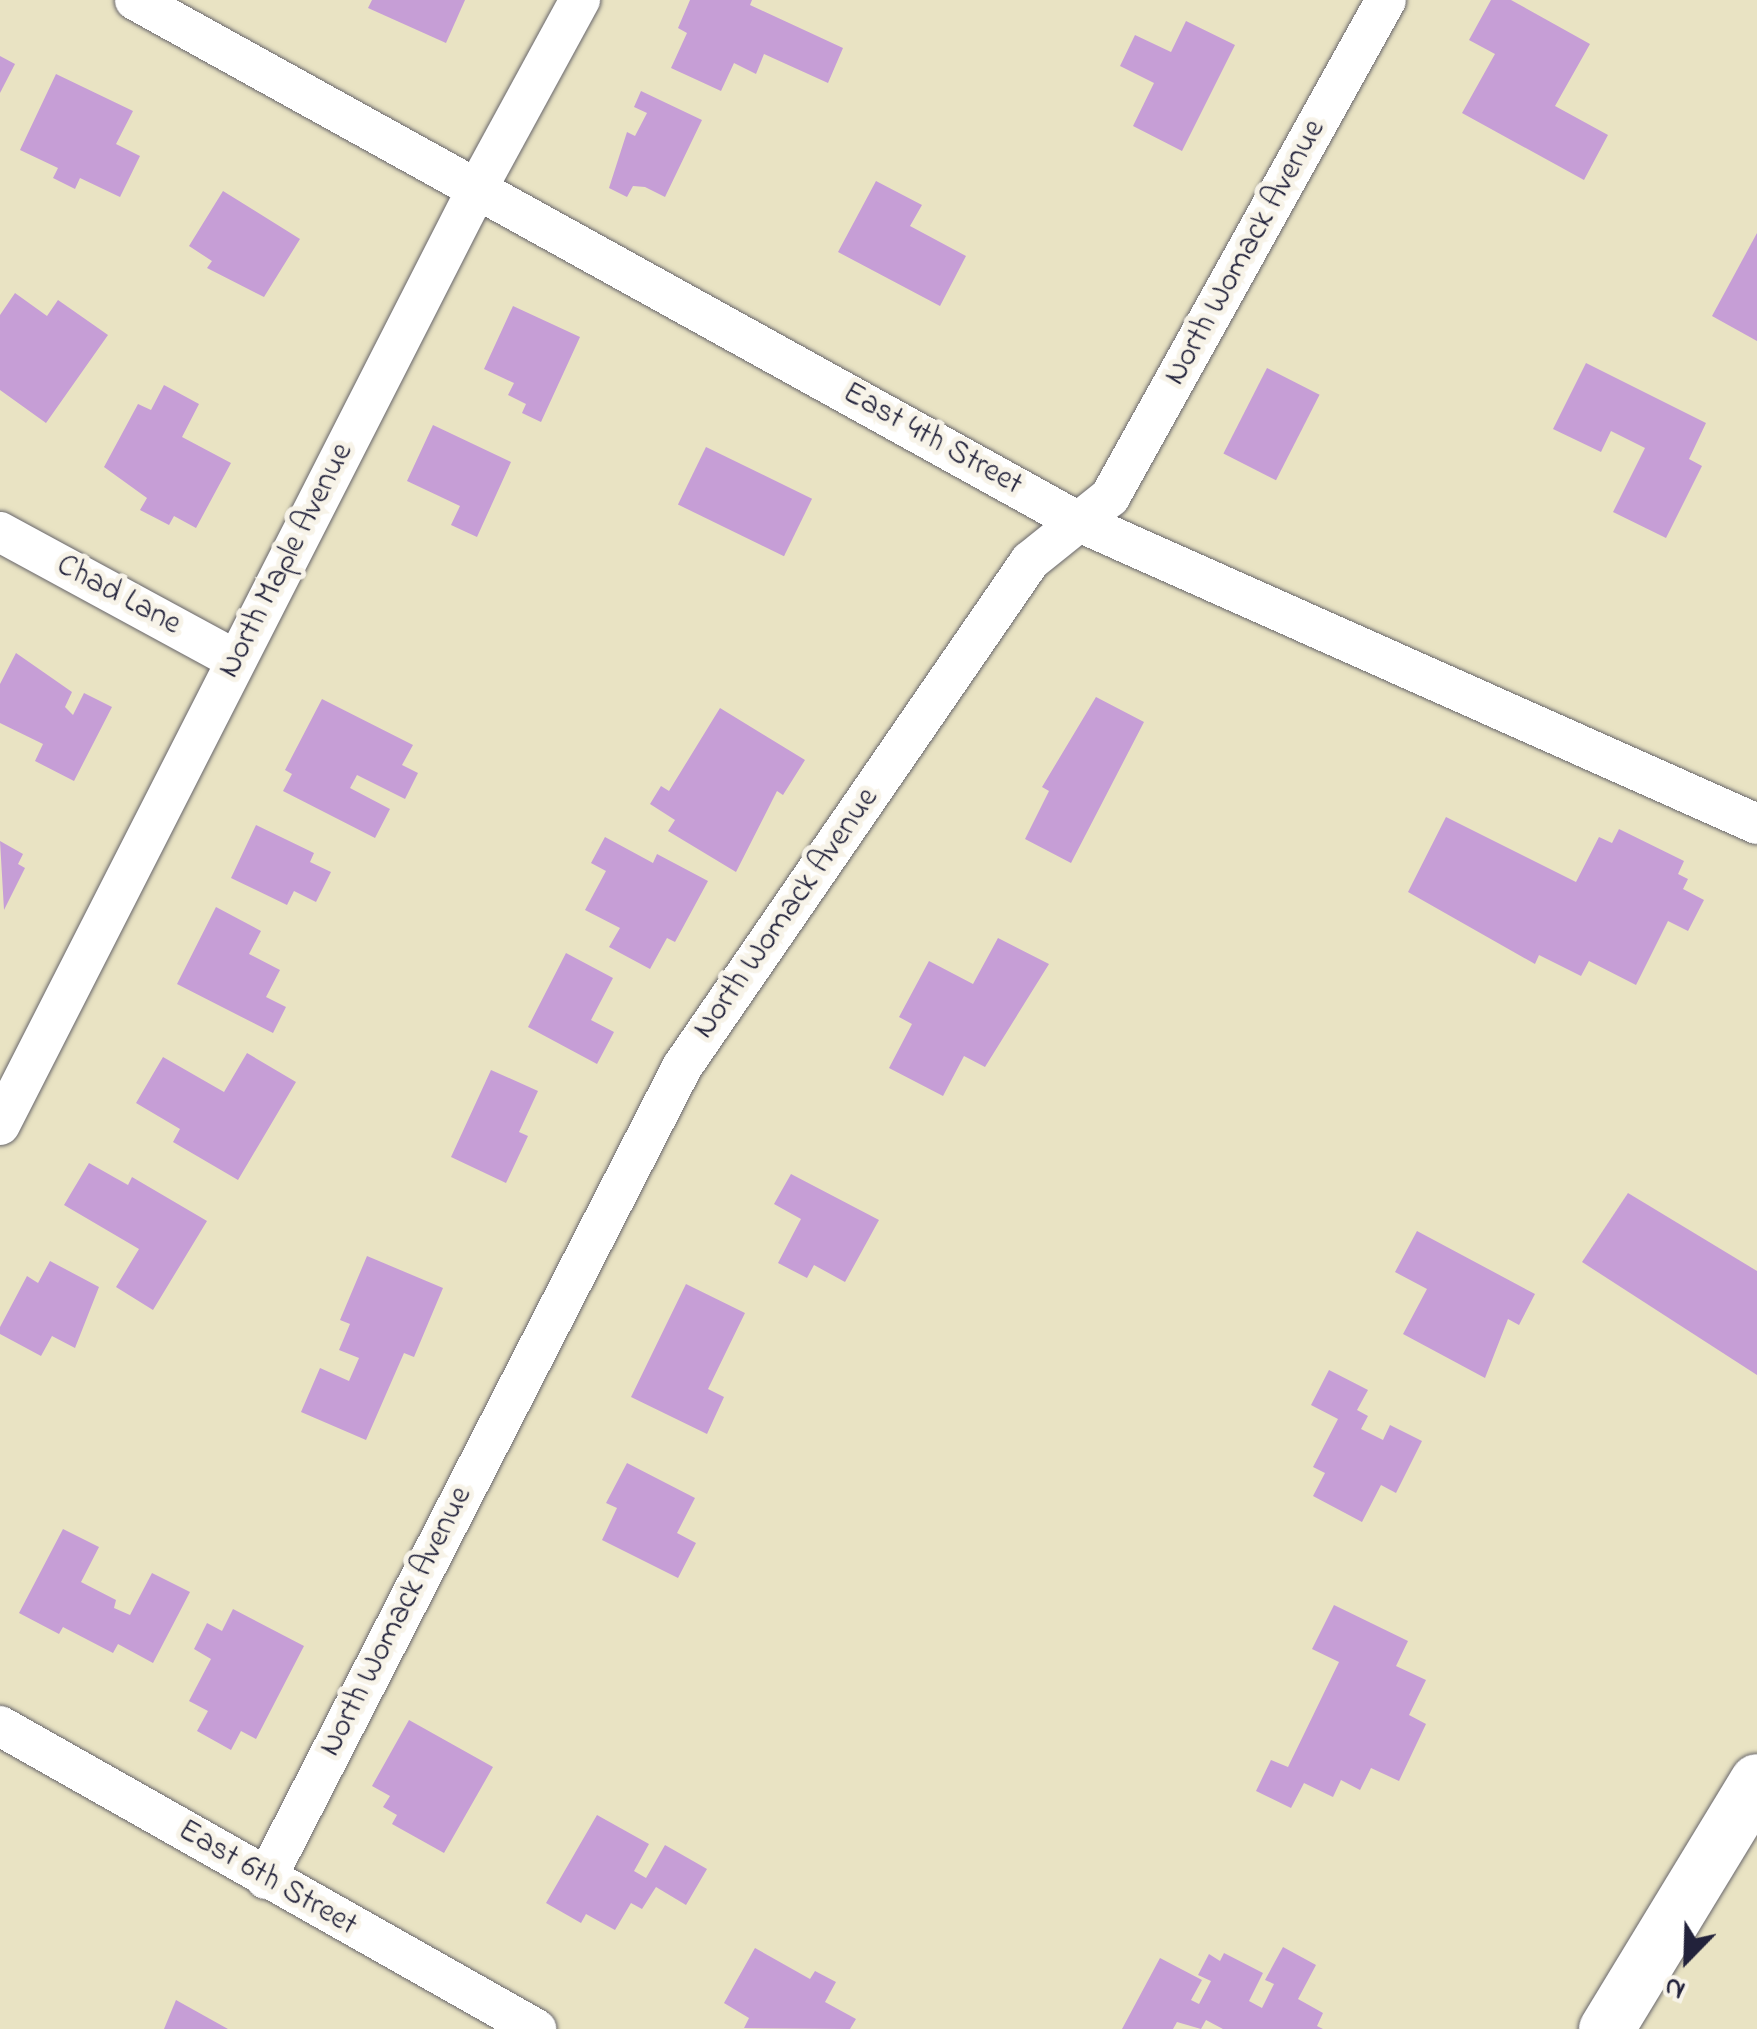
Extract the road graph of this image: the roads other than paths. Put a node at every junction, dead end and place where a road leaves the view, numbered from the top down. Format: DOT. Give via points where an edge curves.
graph roads {
  1 [pos="135,0"];
  2 [pos="580,0"];
  3 [pos="1386,0"];
  4 [pos="478,185"];
  5 [pos="1077,521"];
  6 [pos="0,532"];
  7 [pos="236,660"];
  8 [pos="1757,824"];
  9 [pos="0,1125"];
  10 [pos="0,1726"];
  11 [pos="1757,1781"];
  12 [pos="266,1879"];
  13 [pos="536,2029"];
  14 [pos="1606,2029"];
  1 -- 4 [label="street, East 4th Street"];
  2 -- 4 [label="street, North Maple Avenue"];
  3 -- 5 [label="street, North Womack Avenue" via="1110,498"];
  4 -- 5 [label="street, East 4th Street"];
  4 -- 7 [label="street, North Maple Avenue"];
  5 -- 8 [label="street, East 4th Street"];
  5 -- 12 [label="street, North Womack Avenue" via="1030,560 682,1066"];
  6 -- 7 [label="street, Chad Lane"];
  7 -- 9 [label="street, North Maple Avenue"];
  10 -- 12 [label="street, East 6th Street"];
  11 -- 14 [label="main road"];
  12 -- 13 [label="street, East 6th Street"];
}
